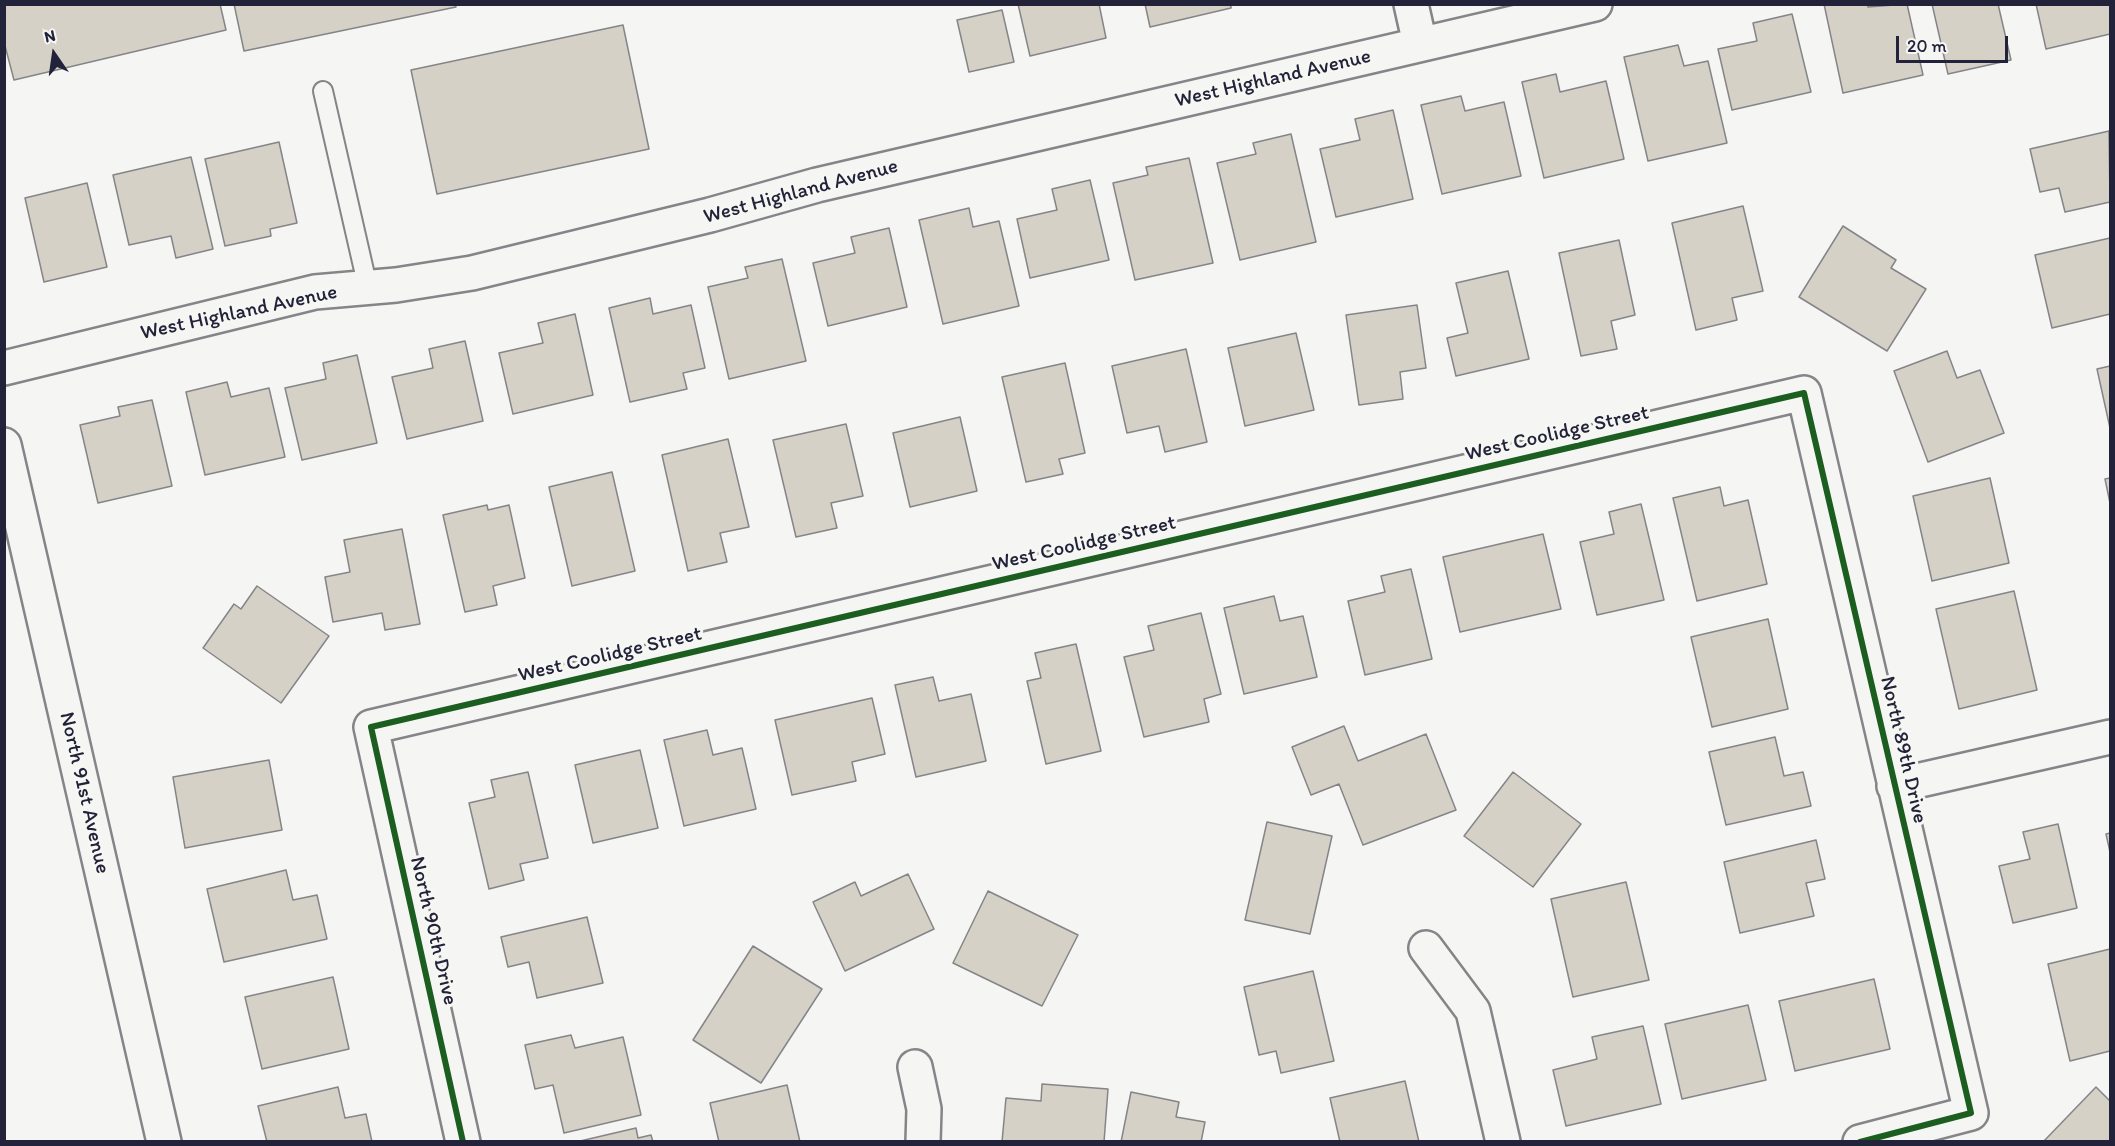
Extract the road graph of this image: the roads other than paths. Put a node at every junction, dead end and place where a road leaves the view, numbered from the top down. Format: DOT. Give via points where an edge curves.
graph roads {
  1 [pos="1411,4"];
  2 [pos="1595,4"];
  3 [pos="1420,44"];
  4 [pos="323,92"];
  5 [pos="368,288"];
  6 [pos="4,368"];
  7 [pos="1804,393"];
  8 [pos="4,445"];
  9 [pos="371,728"];
  10 [pos="2110,737"];
  11 [pos="1894,786"];
  12 [pos="1426,948"];
  13 [pos="915,1067"];
  14 [pos="164,1142"];
  15 [pos="463,1142"];
  16 [pos="923,1142"];
  17 [pos="1503,1142"];
  18 [pos="1860,1142"];
  1 -- 3 [label="street"];
  2 -- 3 [label="street, West Highland Avenue" via="1495,30"];
  3 -- 5 [label="street, West Highland Avenue" via="817,185 472,273"];
  4 -- 5 [label="lane"];
  5 -- 6 [label="street, West Highland Avenue" via="315,292"];
  7 -- 9 [label="street, West Coolidge Street"];
  7 -- 11 [label="street, North 89th Drive"];
  8 -- 14 [label="street, North 91st Avenue"];
  9 -- 15 [label="street, North 90th Drive"];
  10 -- 11 [label="street"];
  11 -- 18 [label="street, North 89th Drive" via="1971,1113"];
  12 -- 17 [label="street" via="1473,1011"];
  13 -- 16 [label="street" via="924,1109"];
}
